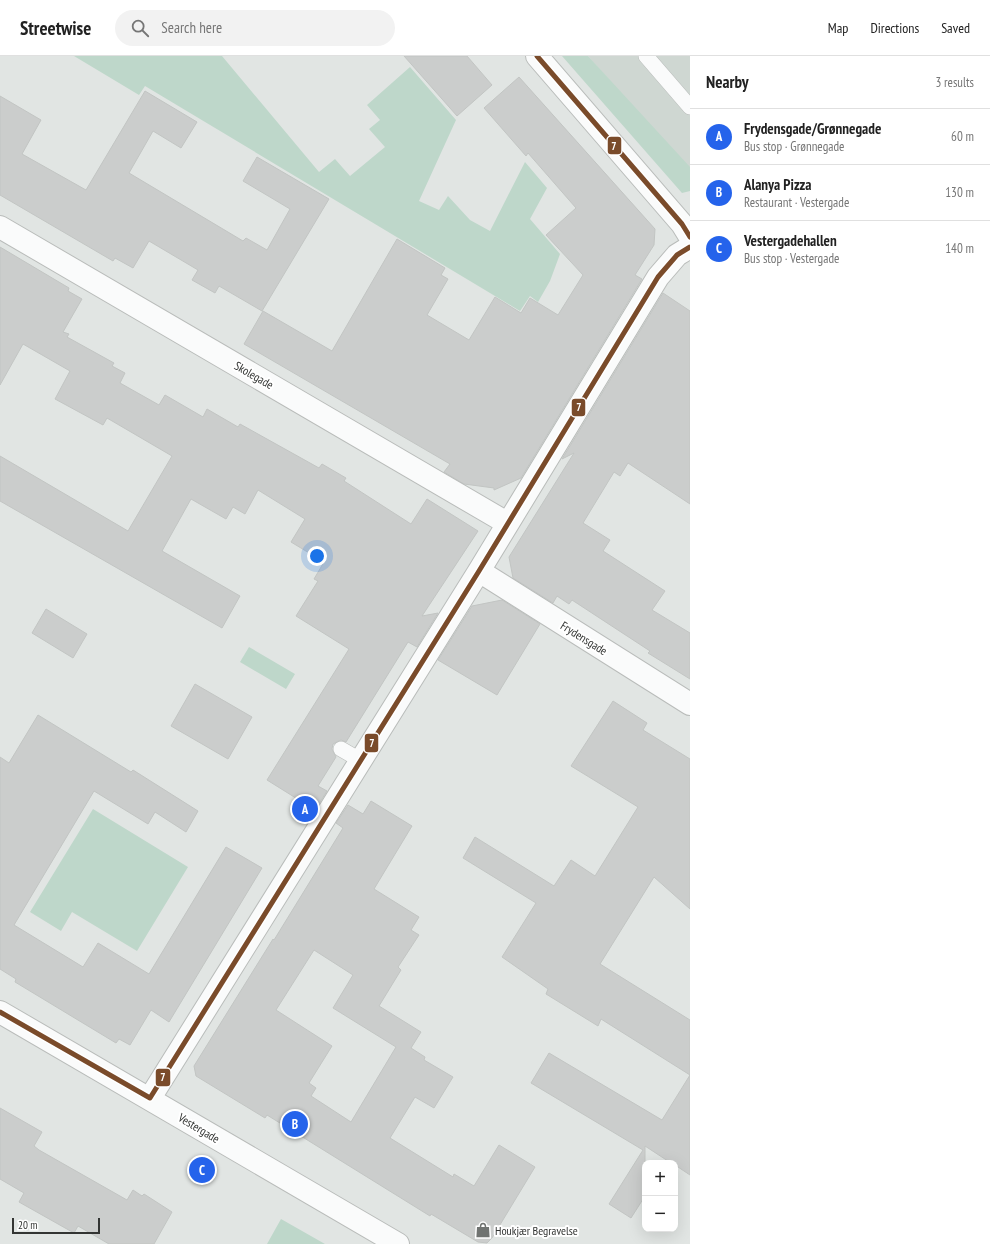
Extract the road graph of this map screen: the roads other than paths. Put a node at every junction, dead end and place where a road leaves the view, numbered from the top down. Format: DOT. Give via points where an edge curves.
graph roads {
  1 [pos="537,56"];
  2 [pos="646,56"];
  3 [pos="690,107"];
  4 [pos="687,226"];
  5 [pos="0,227"];
  6 [pos="690,247"];
  7 [pos="507,523"];
  8 [pos="479,571"];
  9 [pos="690,704"];
  10 [pos="341,749"];
  11 [pos="360,760"];
  12 [pos="0,1012"];
  13 [pos="150,1098"];
  14 [pos="398,1244"];
  1 -- 4 [label="street"];
  2 -- 3 [label="lane"];
  5 -- 7 [label="street, Skolegade"];
  6 -- 7 [label="street" via="677,255 658,277"];
  7 -- 8 [label="street"];
  8 -- 9 [label="street, Frydensgade"];
  8 -- 11 [label="street"];
  10 -- 11 [label="lane"];
  11 -- 13 [label="street"];
  12 -- 13 [label="street, Vestergade"];
  13 -- 14 [label="street, Vestergade"];
}
